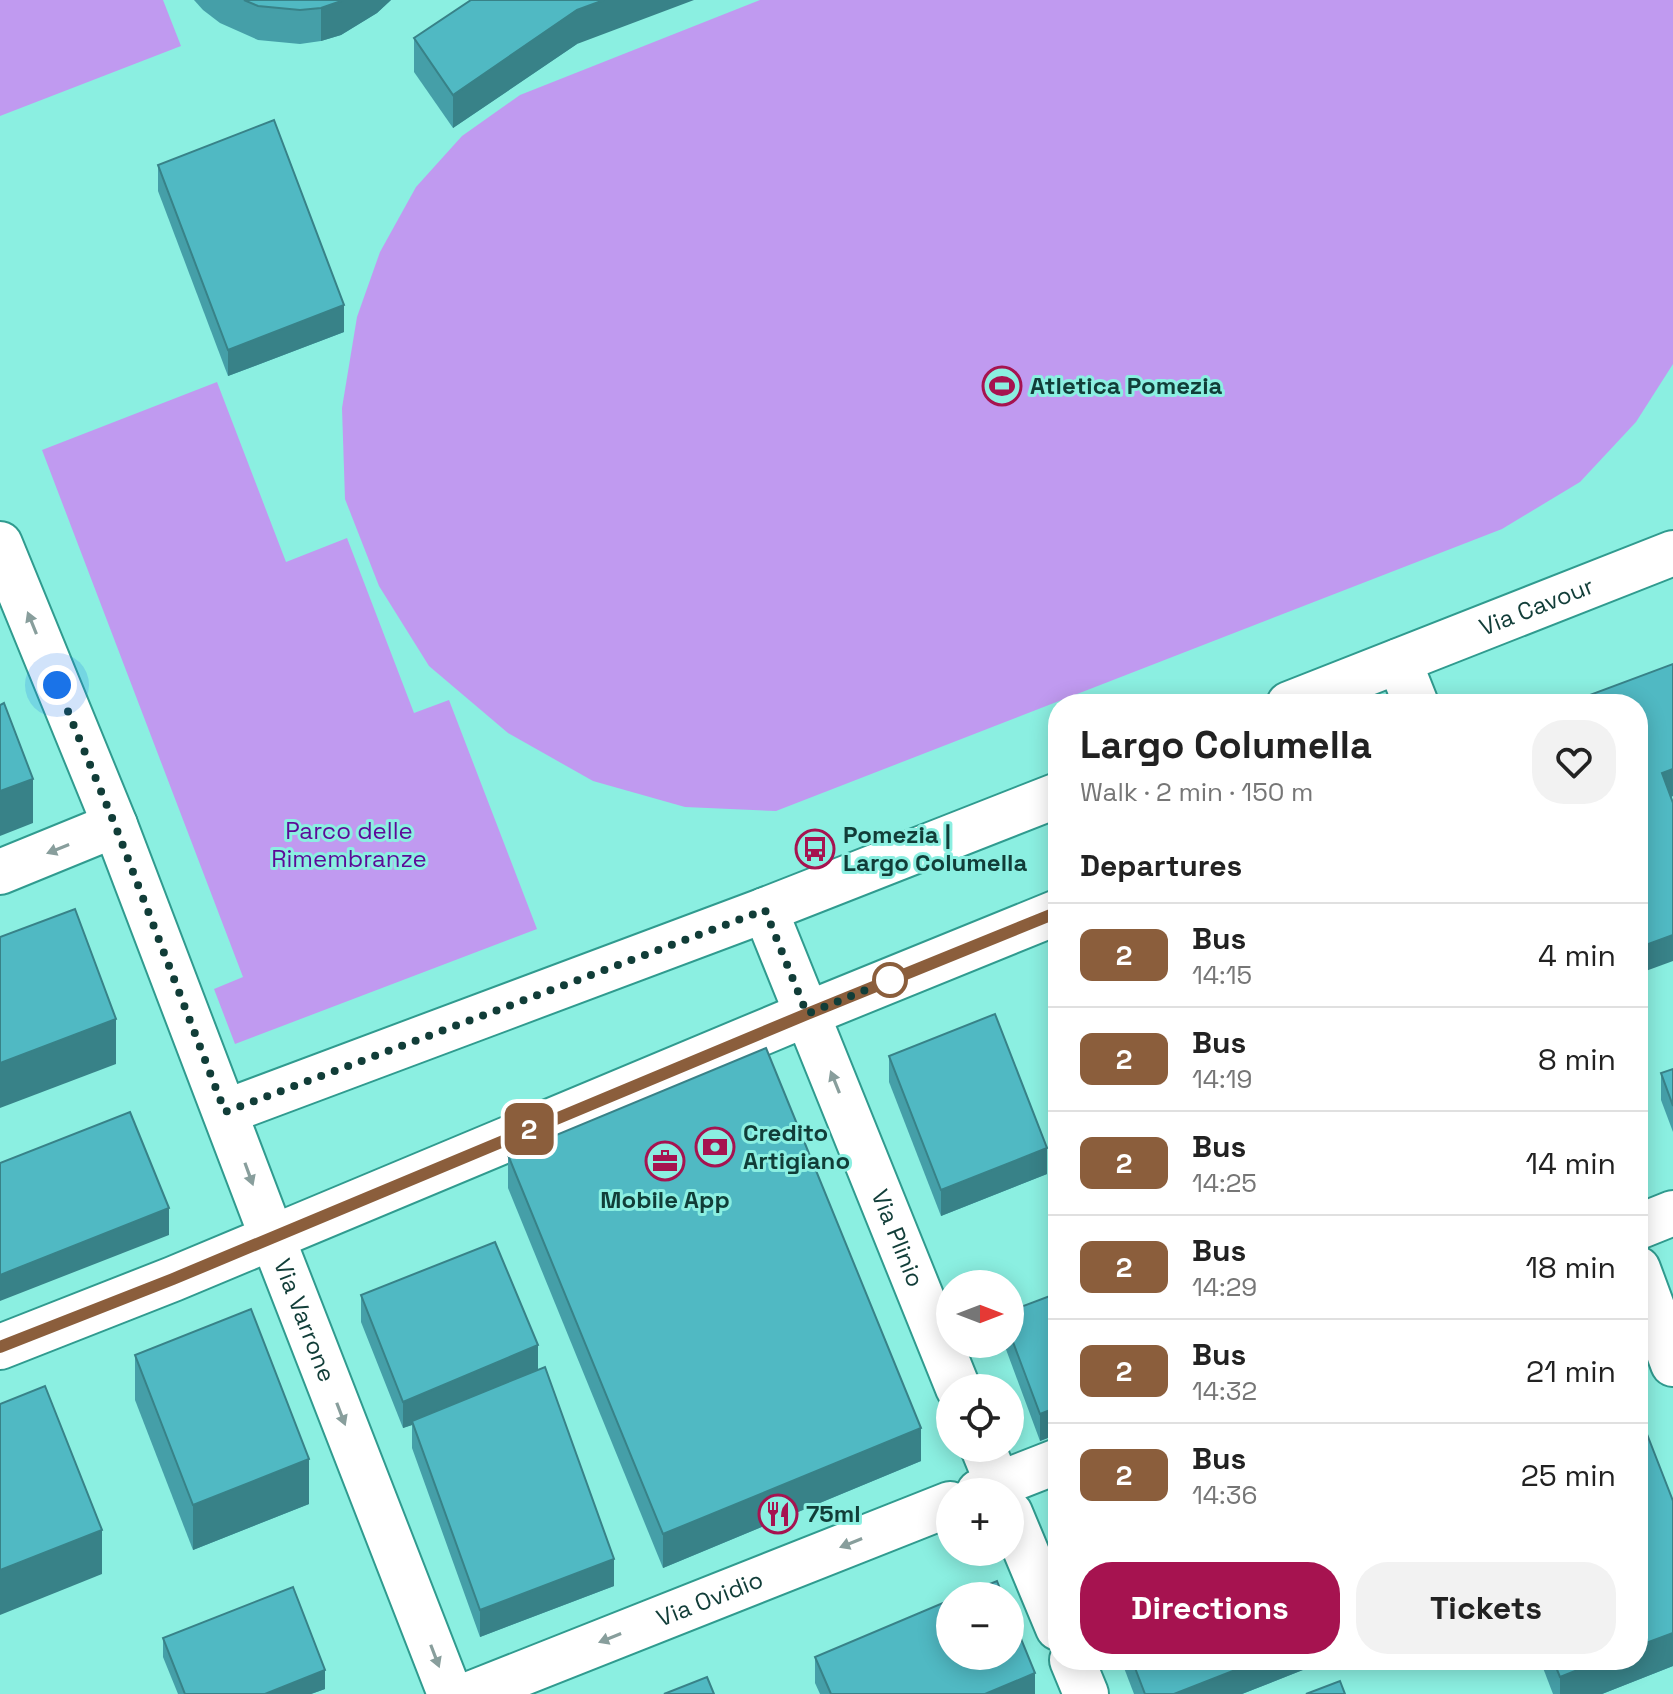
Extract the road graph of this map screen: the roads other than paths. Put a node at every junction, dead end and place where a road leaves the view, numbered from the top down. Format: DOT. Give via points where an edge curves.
graph roads {
  1 [pos="0,544"];
  2 [pos="1673,553"];
  3 [pos="1399,661"];
  4 [pos="1315,694"];
  5 [pos="1382,694"];
  6 [pos="1412,694"];
  7 [pos="1048,799"];
  8 [pos="115,825"];
  9 [pos="0,872"];
  10 [pos="765,910"];
  11 [pos="1048,916"];
  12 [pos="807,1014"];
  13 [pos="225,1112"];
  14 [pos="1673,1213"];
  15 [pos="1648,1223"];
  16 [pos="272,1237"];
  17 [pos="1648,1296"];
  18 [pos="0,1347"];
  19 [pos="1673,1364"];
  20 [pos="952,1374"];
  21 [pos="1048,1465"];
  22 [pos="1014,1478"];
  23 [pos="936,1510"];
  24 [pos="1024,1553"];
  25 [pos="1048,1606"];
  26 [pos="1076,1670"];
  27 [pos="450,1694"];
  28 [pos="470,1694"];
  29 [pos="1086,1694"];
  8 -- 1 [label="street, Via Varrone, one-way"];
  2 -- 3 [label="street, Via Cavour"];
  3 -- 4 [label="street, Via Cavour"];
  3 -- 5 [label="street"];
  3 -- 6 [label="street"];
  7 -- 10 [label="street"];
  8 -- 9 [label="street, one-way"];
  8 -- 13 [label="street, Via Varrone"];
  10 -- 12 [label="street, Via Plinio"];
  10 -- 13 [label="street"];
  11 -- 12 [label="street"];
  12 -- 16 [label="street"];
  20 -- 12 [label="street, Via Plinio, one-way"];
  13 -- 16 [label="street, Via Varrone, one-way"];
  14 -- 15 [label="street"];
  16 -- 18 [label="street"];
  16 -- 27 [label="street, Via Varrone, one-way"];
  17 -- 19 [label="street"];
  21 -- 22 [label="street"];
  23 -- 28 [label="street, Via Ovidio, one-way"];
  24 -- 25 [label="street"];
  26 -- 29 [label="street"];
}
